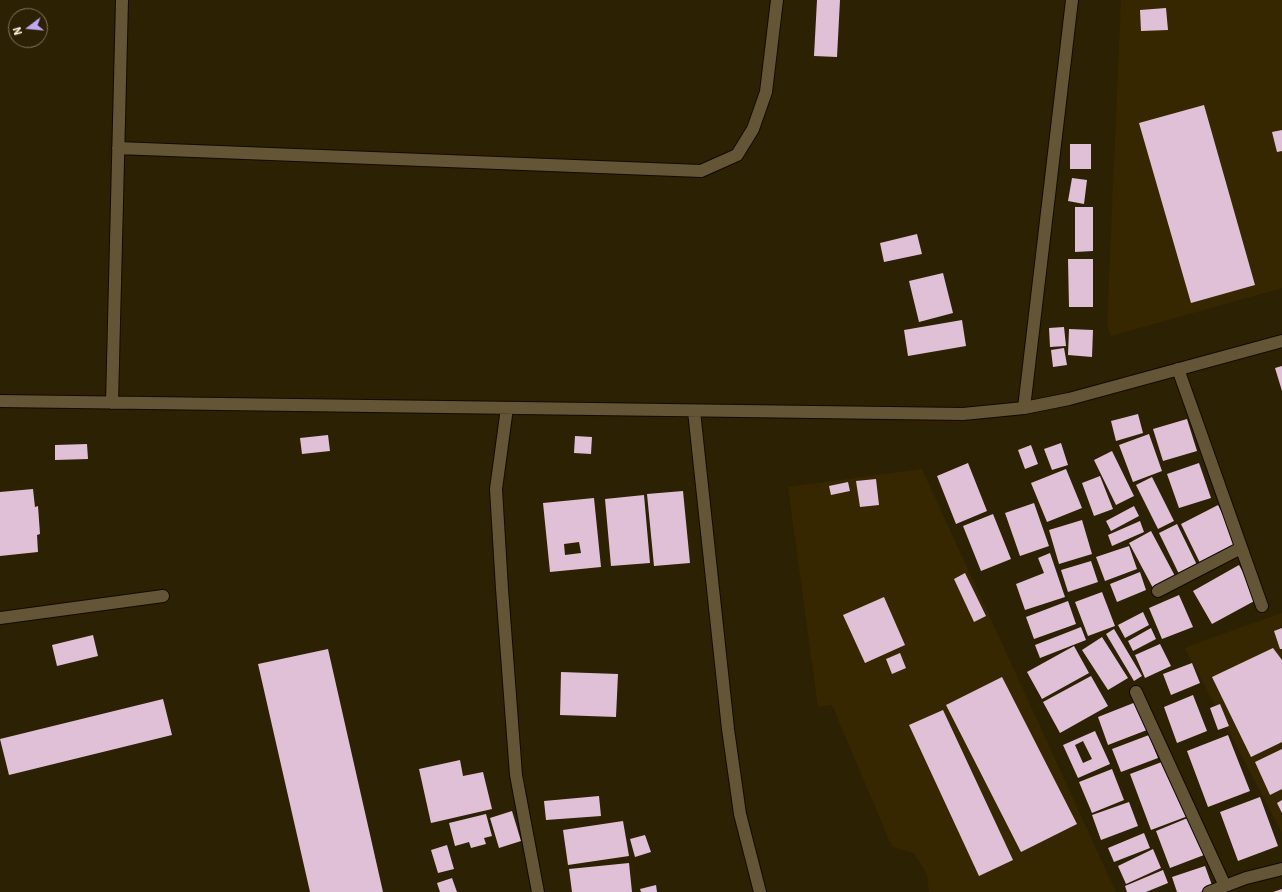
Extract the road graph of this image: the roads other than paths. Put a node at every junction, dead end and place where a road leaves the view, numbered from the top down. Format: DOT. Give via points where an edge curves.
graph roads {
  1 [pos="122,0"];
  2 [pos="778,0"];
  3 [pos="1072,0"];
  4 [pos="118,148"];
  5 [pos="1282,341"];
  6 [pos="1178,369"];
  7 [pos="0,401"];
  8 [pos="112,403"];
  9 [pos="507,408"];
  10 [pos="1024,408"];
  11 [pos="694,411"];
  12 [pos="1241,548"];
  13 [pos="1158,591"];
  14 [pos="163,596"];
  15 [pos="1262,606"];
  16 [pos="0,618"];
  17 [pos="1136,692"];
  18 [pos="1282,869"];
  19 [pos="1226,886"];
  20 [pos="538,892"];
  21 [pos="760,892"];
  22 [pos="1209,892"];
  1 -- 4 [label="street"];
  2 -- 4 [label="street" via="766,92 753,129 737,155 701,171"];
  3 -- 10 [label="street"];
  4 -- 8 [label="street"];
  5 -- 6 [label="street"];
  6 -- 10 [label="street" via="1069,399"];
  6 -- 12 [label="street"];
  7 -- 8 [label="street"];
  8 -- 9 [label="street"];
  9 -- 11 [label="street"];
  9 -- 20 [label="street" via="496,489 502,588 516,775"];
  10 -- 11 [label="street" via="963,414"];
  11 -- 21 [label="street" via="728,729 740,814"];
  12 -- 13 [label="street"];
  12 -- 15 [label="street"];
  14 -- 16 [label="street"];
  17 -- 19 [label="street"];
  18 -- 19 [label="street"];
  19 -- 22 [label="street"];
}
